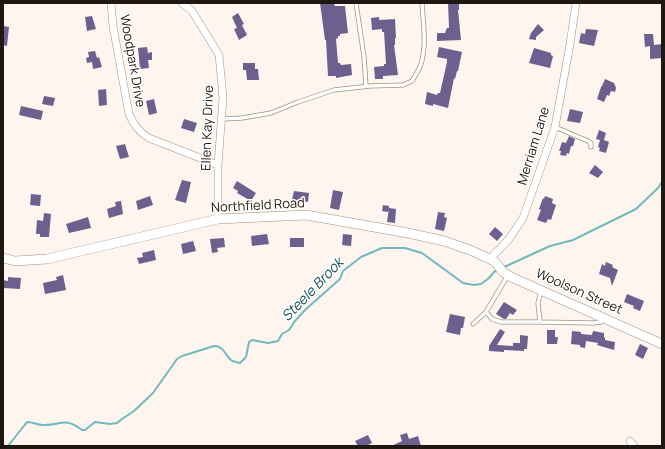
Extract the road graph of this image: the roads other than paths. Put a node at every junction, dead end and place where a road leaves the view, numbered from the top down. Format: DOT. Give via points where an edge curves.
graph roads {
  1 [pos="111,3"];
  2 [pos="182,3"];
  3 [pos="356,3"];
  4 [pos="422,3"];
  5 [pos="576,3"];
  6 [pos="366,86"];
  7 [pos="222,118"];
  8 [pos="555,127"];
  9 [pos="591,147"];
  10 [pos="218,165"];
  11 [pos="218,219"];
  12 [pos="3,258"];
  13 [pos="493,261"];
  14 [pos="505,273"];
  15 [pos="541,290"];
  16 [pos="486,312"];
  17 [pos="604,318"];
  18 [pos="540,322"];
  19 [pos="473,324"];
  20 [pos="661,340"];
  1 -- 10 [label="street, Woodpark Drive" via="129,114 133,123 139,132 149,138"];
  2 -- 7 [label="street, Ellen Kay Drive" via="192,11 219,55"];
  3 -- 6 [label="lane"];
  4 -- 6 [label="lane" via="425,28 421,65 412,81 403,85"];
  5 -- 8 [label="street, Merriam Lane"];
  6 -- 7 [label="lane" via="334,90 271,113 242,118"];
  7 -- 10 [label="street, Ellen Kay Drive"];
  8 -- 9 [label="lane" via="588,141"];
  8 -- 13 [label="street, Merriam Lane" via="523,218"];
  10 -- 11 [label="street, Ellen Kay Drive"];
  11 -- 12 [label="street, Northfield Road" via="47,259 15,261"];
  11 -- 13 [label="street, Northfield Road" via="306,215 426,236 470,250"];
  13 -- 14 [label="street, Woolson Street"];
  14 -- 15 [label="street, Woolson Street"];
  14 -- 16 [label="lane"];
  15 -- 17 [label="street, Woolson Street"];
  15 -- 18 [label="lane" via="538,303"];
  16 -- 18 [label="lane" via="492,319 501,322"];
  16 -- 19 [label="lane"];
  17 -- 18 [label="lane" via="594,324"];
  17 -- 20 [label="street, Woolson Street"];
}
